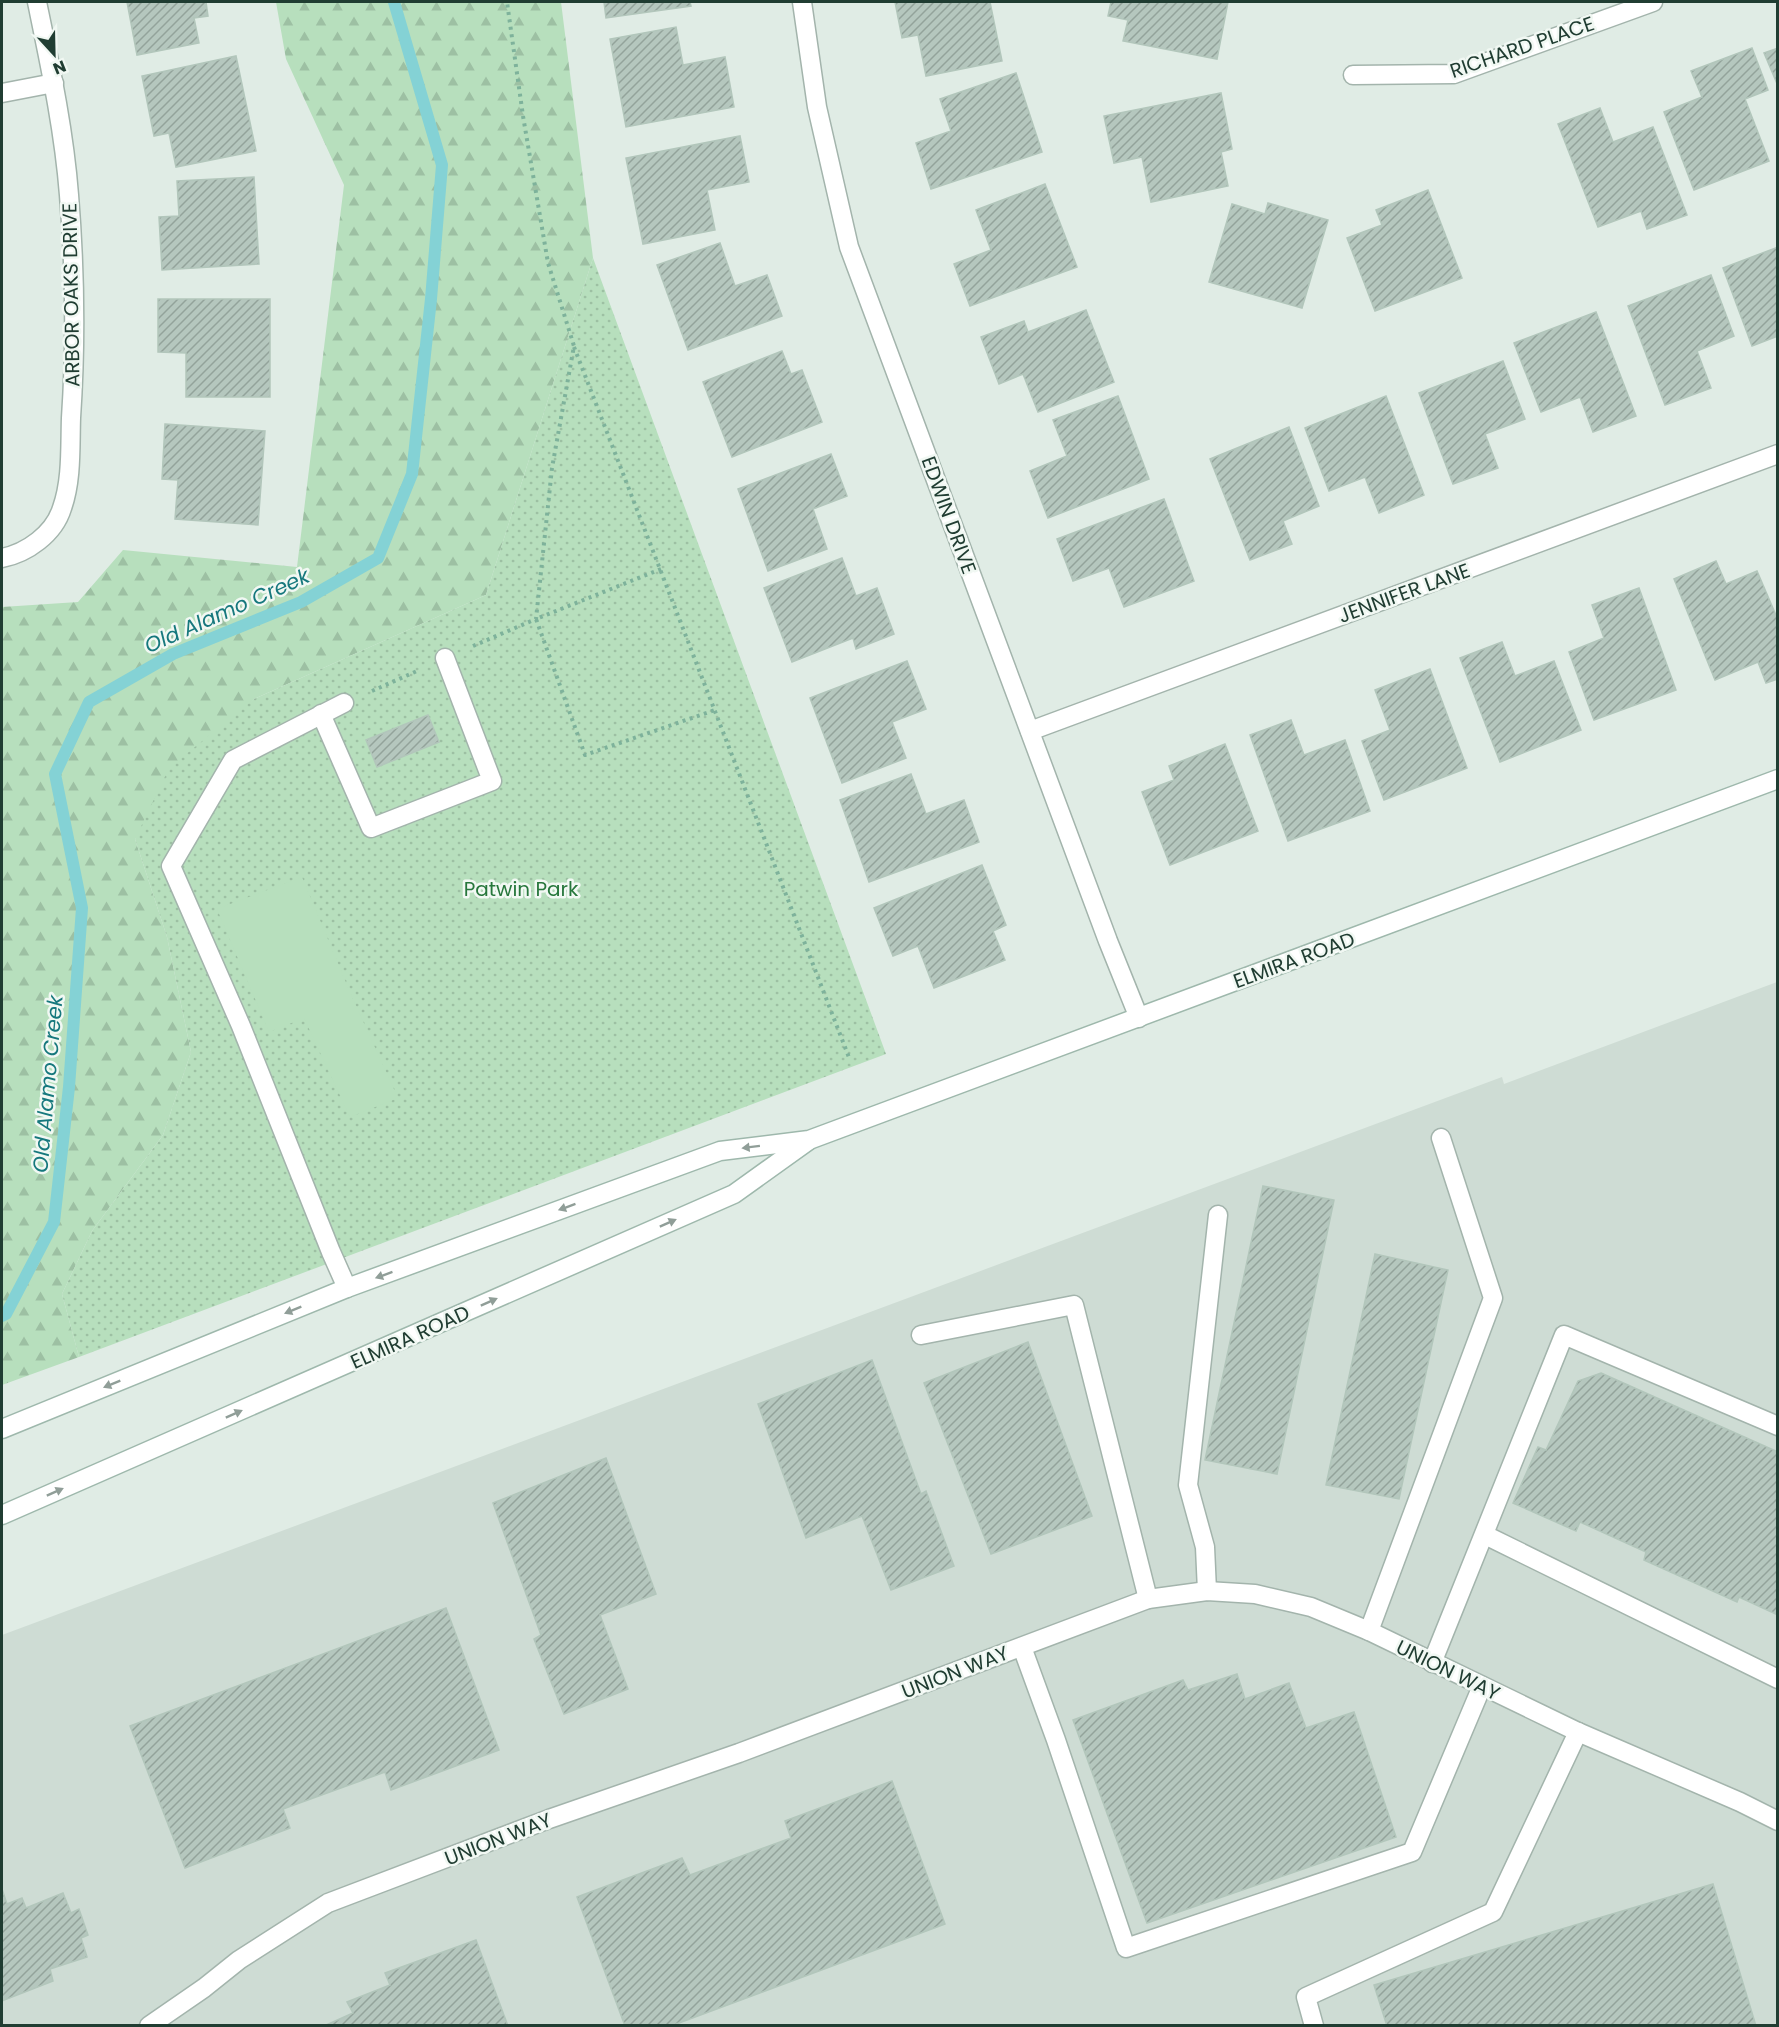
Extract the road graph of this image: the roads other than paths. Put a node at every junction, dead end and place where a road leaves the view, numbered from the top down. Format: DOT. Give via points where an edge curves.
graph roads {
  1 [pos="37,2"];
  2 [pos="802,2"];
  3 [pos="1653,2"];
  4 [pos="1353,75"];
  5 [pos="54,83"];
  6 [pos="2,93"];
  7 [pos="1778,454"];
  8 [pos="2,558"];
  9 [pos="446,658"];
  10 [pos="344,703"];
  11 [pos="321,714"];
  12 [pos="1030,731"];
  13 [pos="1778,779"];
  14 [pos="1139,1018"];
  15 [pos="1441,1138"];
  16 [pos="809,1140"];
  17 [pos="1218,1215"];
  18 [pos="347,1288"];
  19 [pos="921,1335"];
  20 [pos="1778,1426"];
  21 [pos="2,1429"];
  22 [pos="2,1515"];
  23 [pos="1485,1534"];
  24 [pos="1207,1591"];
  25 [pos="1148,1599"];
  26 [pos="1368,1631"];
  27 [pos="1022,1647"];
  28 [pos="1432,1663"];
  29 [pos="1778,1679"];
  30 [pos="1482,1686"];
  31 [pos="1578,1732"];
  32 [pos="1778,1821"];
  33 [pos="149,2025"];
  34 [pos="1314,2025"];
  1 -- 5 [label="street, ARBOR OAKS DRIVE"];
  2 -- 12 [label="street, EDWIN DRIVE" via="817,107 849,247"];
  3 -- 4 [label="street, RICHARD PLACE" via="1454,74"];
  5 -- 6 [label="street"];
  5 -- 8 [label="street, ARBOR OAKS DRIVE" via="69,193 74,288 75,368 67,489 54,525 28,548"];
  7 -- 12 [label="street, JENNIFER LANE"];
  9 -- 11 [label="street" via="492,781 371,828"];
  10 -- 11 [label="street"];
  11 -- 18 [label="street" via="233,760 171,866 241,1026"];
  12 -- 14 [label="street, EDWIN DRIVE"];
  13 -- 14 [label="street, ELMIRA ROAD"];
  14 -- 16 [label="street, ELMIRA ROAD"];
  15 -- 26 [label="street" via="1493,1298"];
  16 -- 18 [label="street, ELMIRA ROAD, one-way" via="720,1151"];
  22 -- 16 [label="street, ELMIRA ROAD, one-way" via="734,1194"];
  17 -- 24 [label="street" via="1188,1485 1205,1547"];
  18 -- 21 [label="street, ELMIRA ROAD, one-way"];
  19 -- 25 [label="street" via="1074,1305"];
  20 -- 23 [label="street" via="1564,1335"];
  23 -- 28 [label="street"];
  23 -- 29 [label="street"];
  24 -- 25 [label="street, UNION WAY"];
  24 -- 26 [label="street, UNION WAY" via="1255,1594 1311,1607"];
  25 -- 27 [label="street, UNION WAY"];
  26 -- 28 [label="street, UNION WAY"];
  27 -- 30 [label="street" via="1126,1948 1412,1852"];
  27 -- 33 [label="street, UNION WAY" via="328,1903 239,1960"];
  28 -- 30 [label="street, UNION WAY"];
  30 -- 31 [label="street, UNION WAY"];
  31 -- 32 [label="street, UNION WAY"];
  31 -- 34 [label="street" via="1492,1912 1306,1997"];
}
